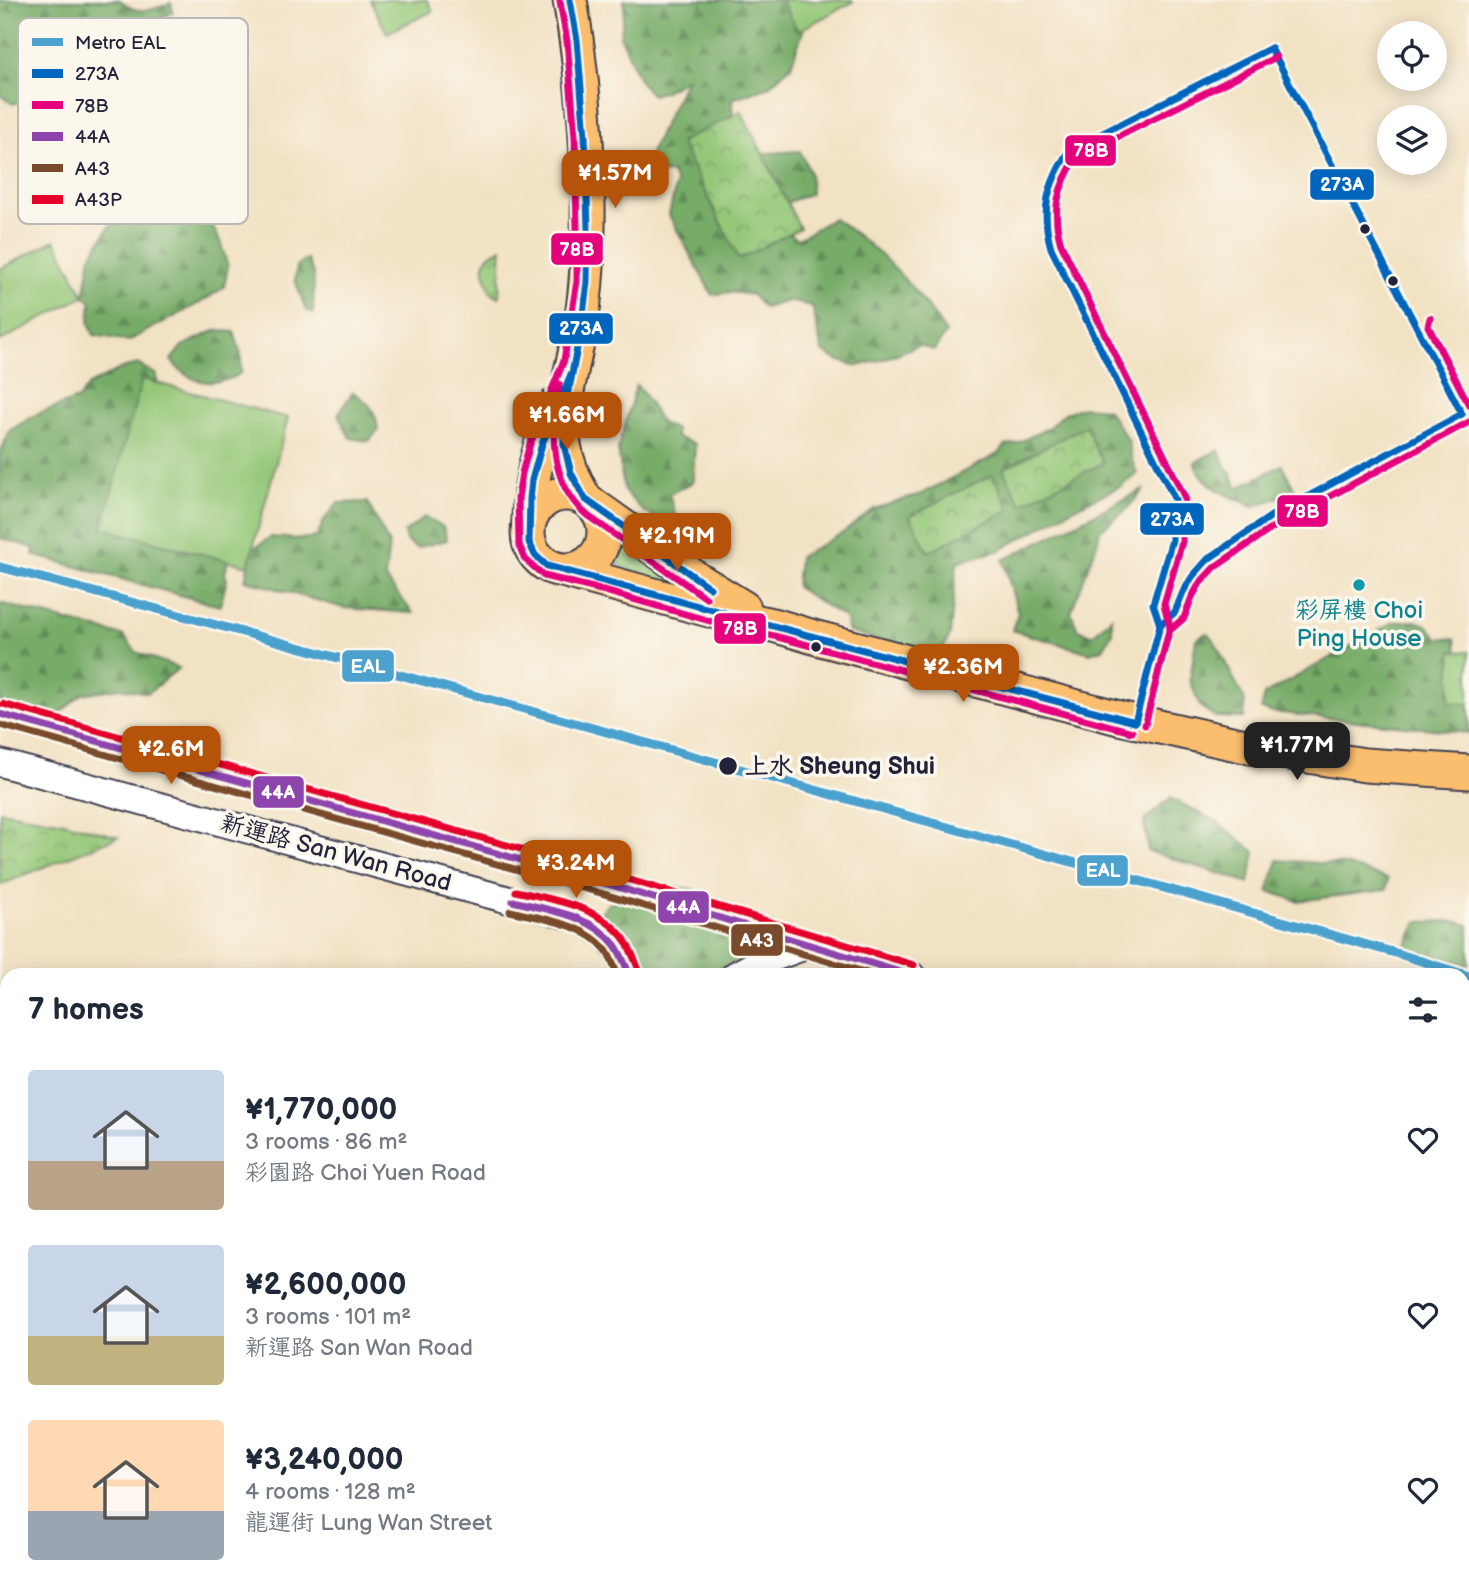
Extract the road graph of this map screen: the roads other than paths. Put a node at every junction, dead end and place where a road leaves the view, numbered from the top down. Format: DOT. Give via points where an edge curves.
graph roads {
  1 [pos="570,0"];
  2 [pos="571,374"];
  3 [pos="589,502"];
  4 [pos="529,522"];
  5 [pos="566,571"];
  6 [pos="777,626"];
  7 [pos="0,714"];
  8 [pos="0,763"];
  9 [pos="1469,772"];
  10 [pos="808,945"];
  11 [pos="626,968"];
  12 [pos="748,968"];
  13 [pos="887,968"];
  1 -- 2 [label="main road" via="577,40 589,229 587,282"];
  2 -- 3 [label="main road" via="564,444 571,473"];
  2 -- 4 [label="main road" via="540,448 529,498"];
  3 -- 4 [label="main road" via="566,494 547,499"];
  3 -- 5 [label="main road" via="600,513 603,542 586,565"];
  3 -- 6 [label="main road" via="697,579"];
  4 -- 5 [label="main road" via="533,551 547,566"];
  5 -- 6 [label="main road"];
  6 -- 9 [label="main road" via="1119,718 1250,747 1365,765"];
  7 -- 10 [label="street, 新運路 San Wan Road"];
  8 -- 11 [label="street, 新運路 San Wan Road" via="576,918 599,929"];
  10 -- 12 [label="street"];
  10 -- 13 [label="street, 新運路 San Wan Road"];
}
